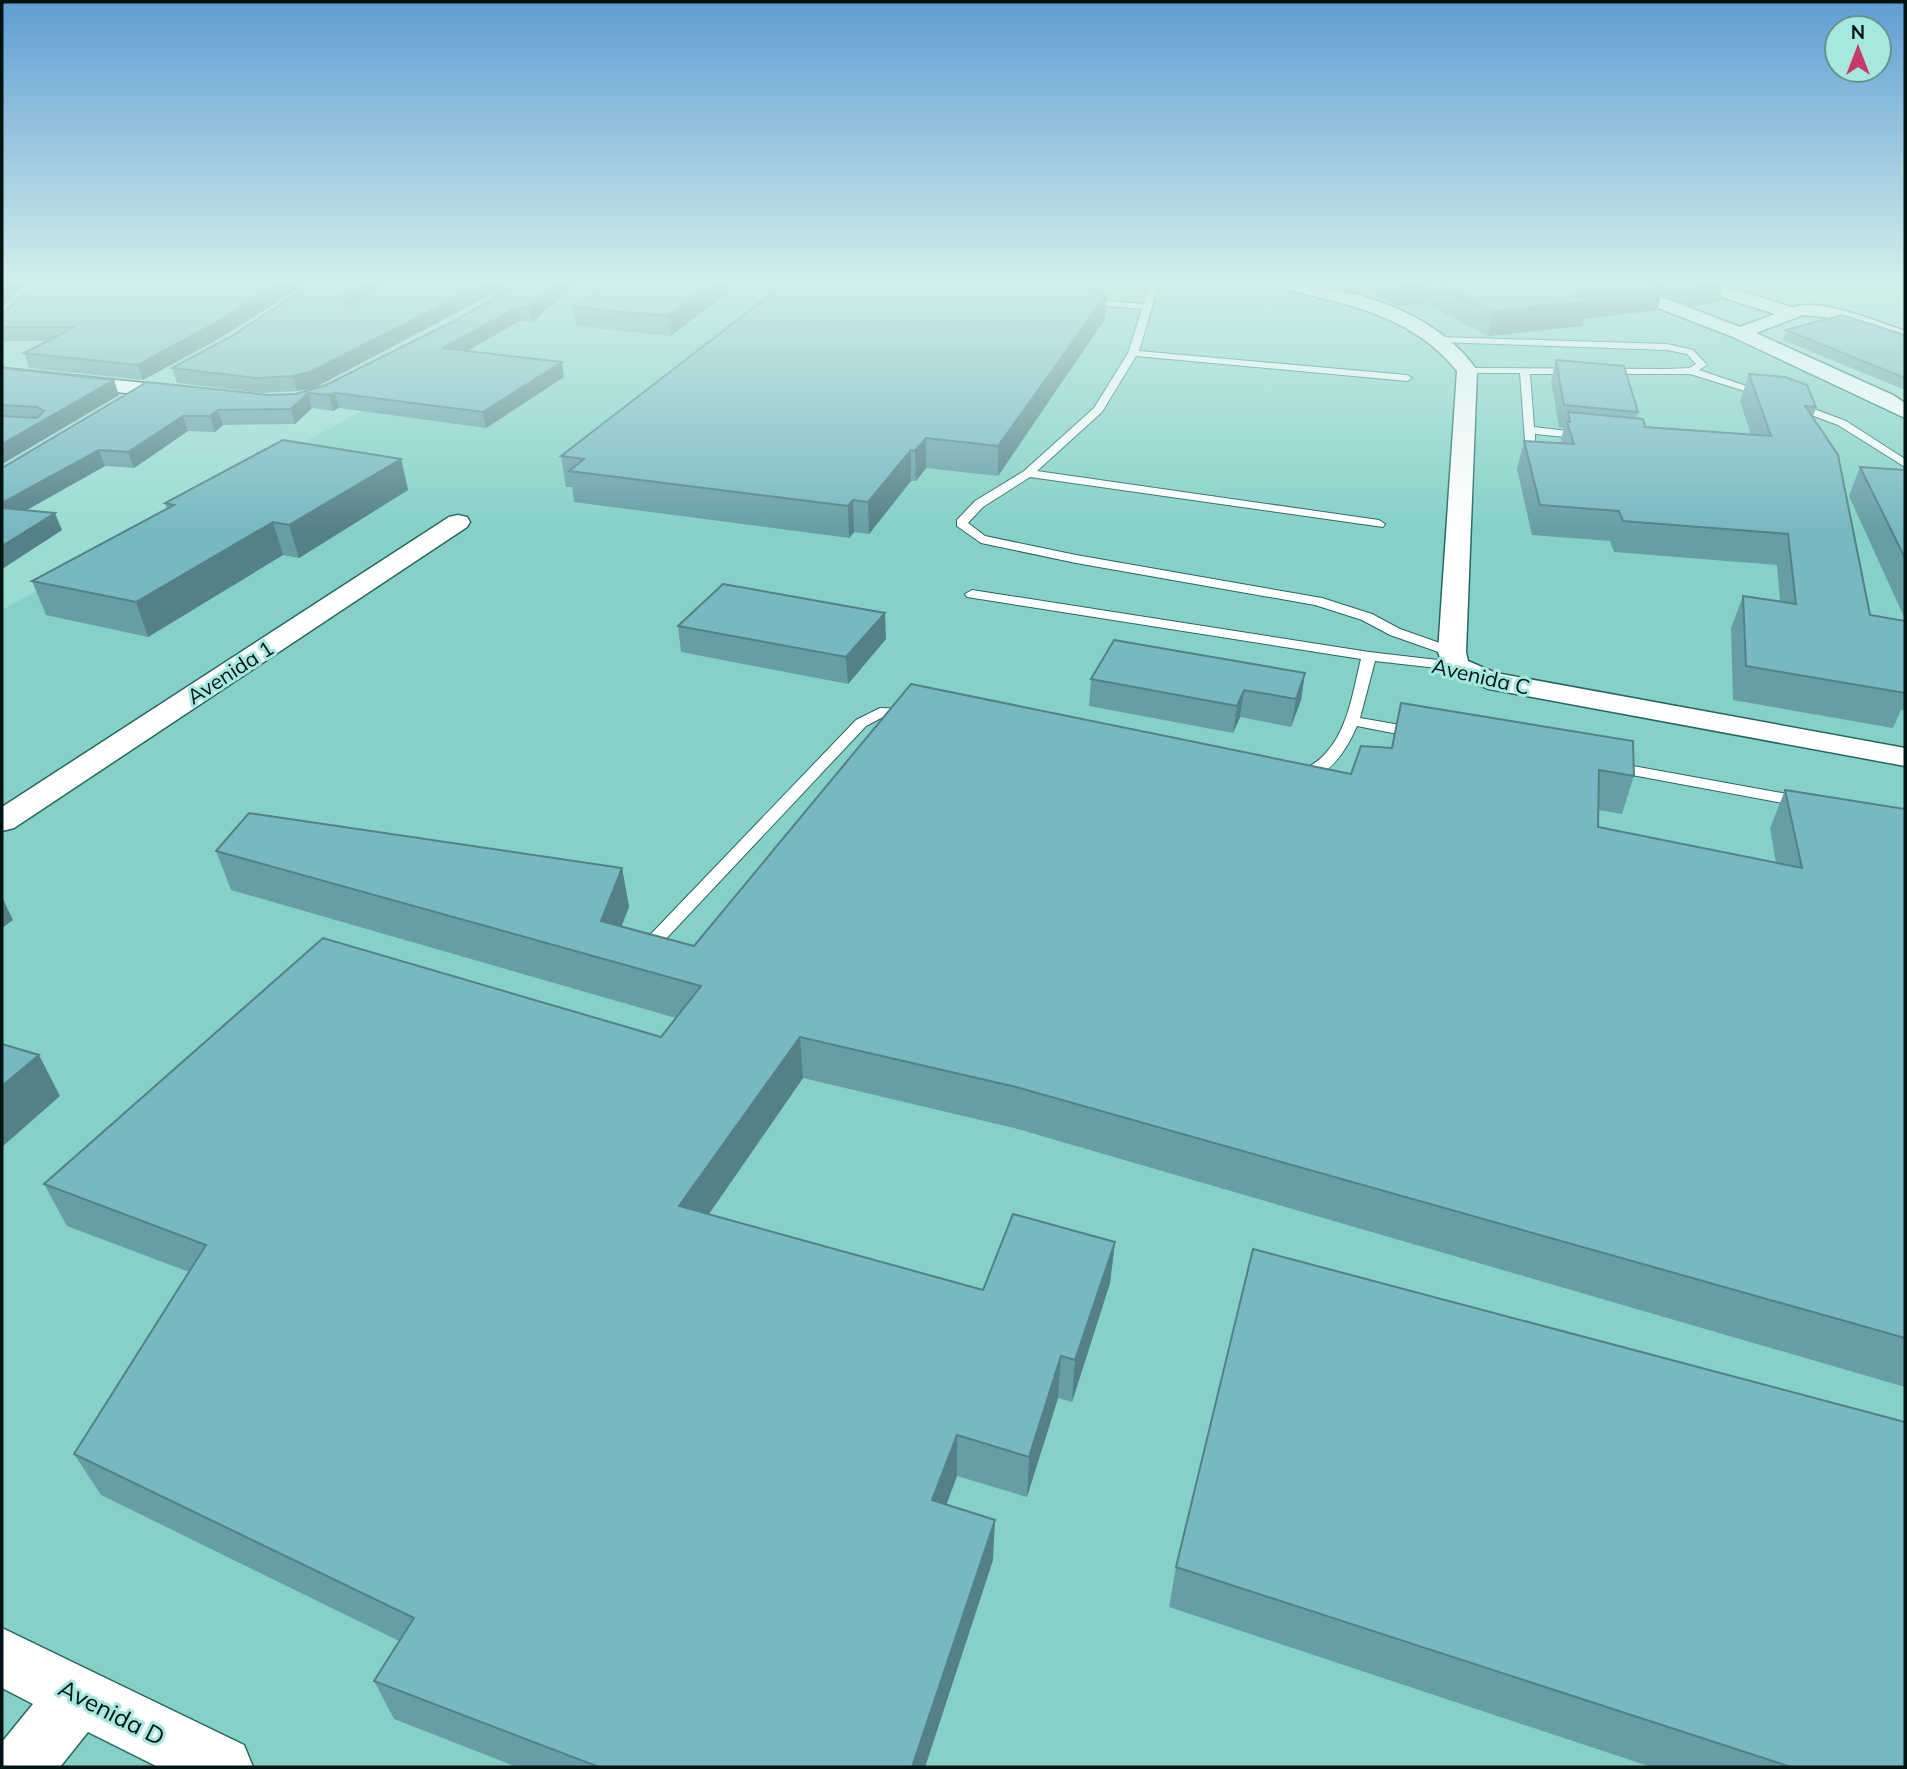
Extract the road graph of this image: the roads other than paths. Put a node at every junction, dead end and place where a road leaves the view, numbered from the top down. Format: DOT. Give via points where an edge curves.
graph roads {
  1 [pos="1125,366"];
  2 [pos="1270,366"];
  3 [pos="1463,366"];
  4 [pos="1701,366"];
  5 [pos="1812,366"];
  6 [pos="181,370"];
  7 [pos="1467,370"];
  8 [pos="1525,371"];
  9 [pos="1691,371"];
  10 [pos="2,374"];
  11 [pos="1406,378"];
  12 [pos="146,390"];
  13 [pos="197,395"];
  14 [pos="122,405"];
  15 [pos="1905,412"];
  16 [pos="1530,430"];
  17 [pos="1598,438"];
  18 [pos="1532,455"];
  19 [pos="1905,464"];
  20 [pos="1028,473"];
  21 [pos="458,522"];
  22 [pos="1379,524"];
  23 [pos="972,594"];
  24 [pos="1369,656"];
  25 [pos="1453,659"];
  26 [pos="925,714"];
  27 [pos="1353,721"];
  28 [pos="1434,736"];
  29 [pos="1905,757"];
  30 [pos="1595,764"];
  31 [pos="1291,778"];
  32 [pos="1824,806"];
  33 [pos="2,821"];
  34 [pos="656,939"];
  35 [pos="2,1657"];
  36 [pos="79,1695"];
  37 [pos="21,1767"];
  38 [pos="222,1767"];
  1 -- 20 [label="lane" via="1098,410"];
  2 -- 11 [label="lane"];
  3 -- 7 [label="street"];
  4 -- 9 [label="lane"];
  5 -- 15 [label="street"];
  6 -- 12 [label="street"];
  7 -- 8 [label="lane"];
  7 -- 25 [label="street"];
  8 -- 9 [label="lane"];
  8 -- 16 [label="lane"];
  9 -- 19 [label="lane" via="1842,423"];
  10 -- 12 [label="street"];
  12 -- 13 [label="street"];
  12 -- 14 [label="street"];
  16 -- 17 [label="lane"];
  16 -- 18 [label="lane"];
  20 -- 22 [label="lane"];
  20 -- 25 [label="lane" via="979,504 961,523 981,539 1317,601 1367,617"];
  21 -- 33 [label="street, Avenida 1"];
  23 -- 24 [label="lane, Avenida C"];
  24 -- 25 [label="lane, Avenida C"];
  24 -- 27 [label="lane"];
  25 -- 29 [label="street, Avenida C" via="1489,680"];
  26 -- 34 [label="lane" via="880,712 861,723"];
  27 -- 28 [label="lane"];
  27 -- 31 [label="lane" via="1328,764 1304,778"];
  30 -- 32 [label="lane"];
  35 -- 36 [label="street, Avenida D"];
  36 -- 37 [label="street"];
  36 -- 38 [label="street, Avenida D"];
}
